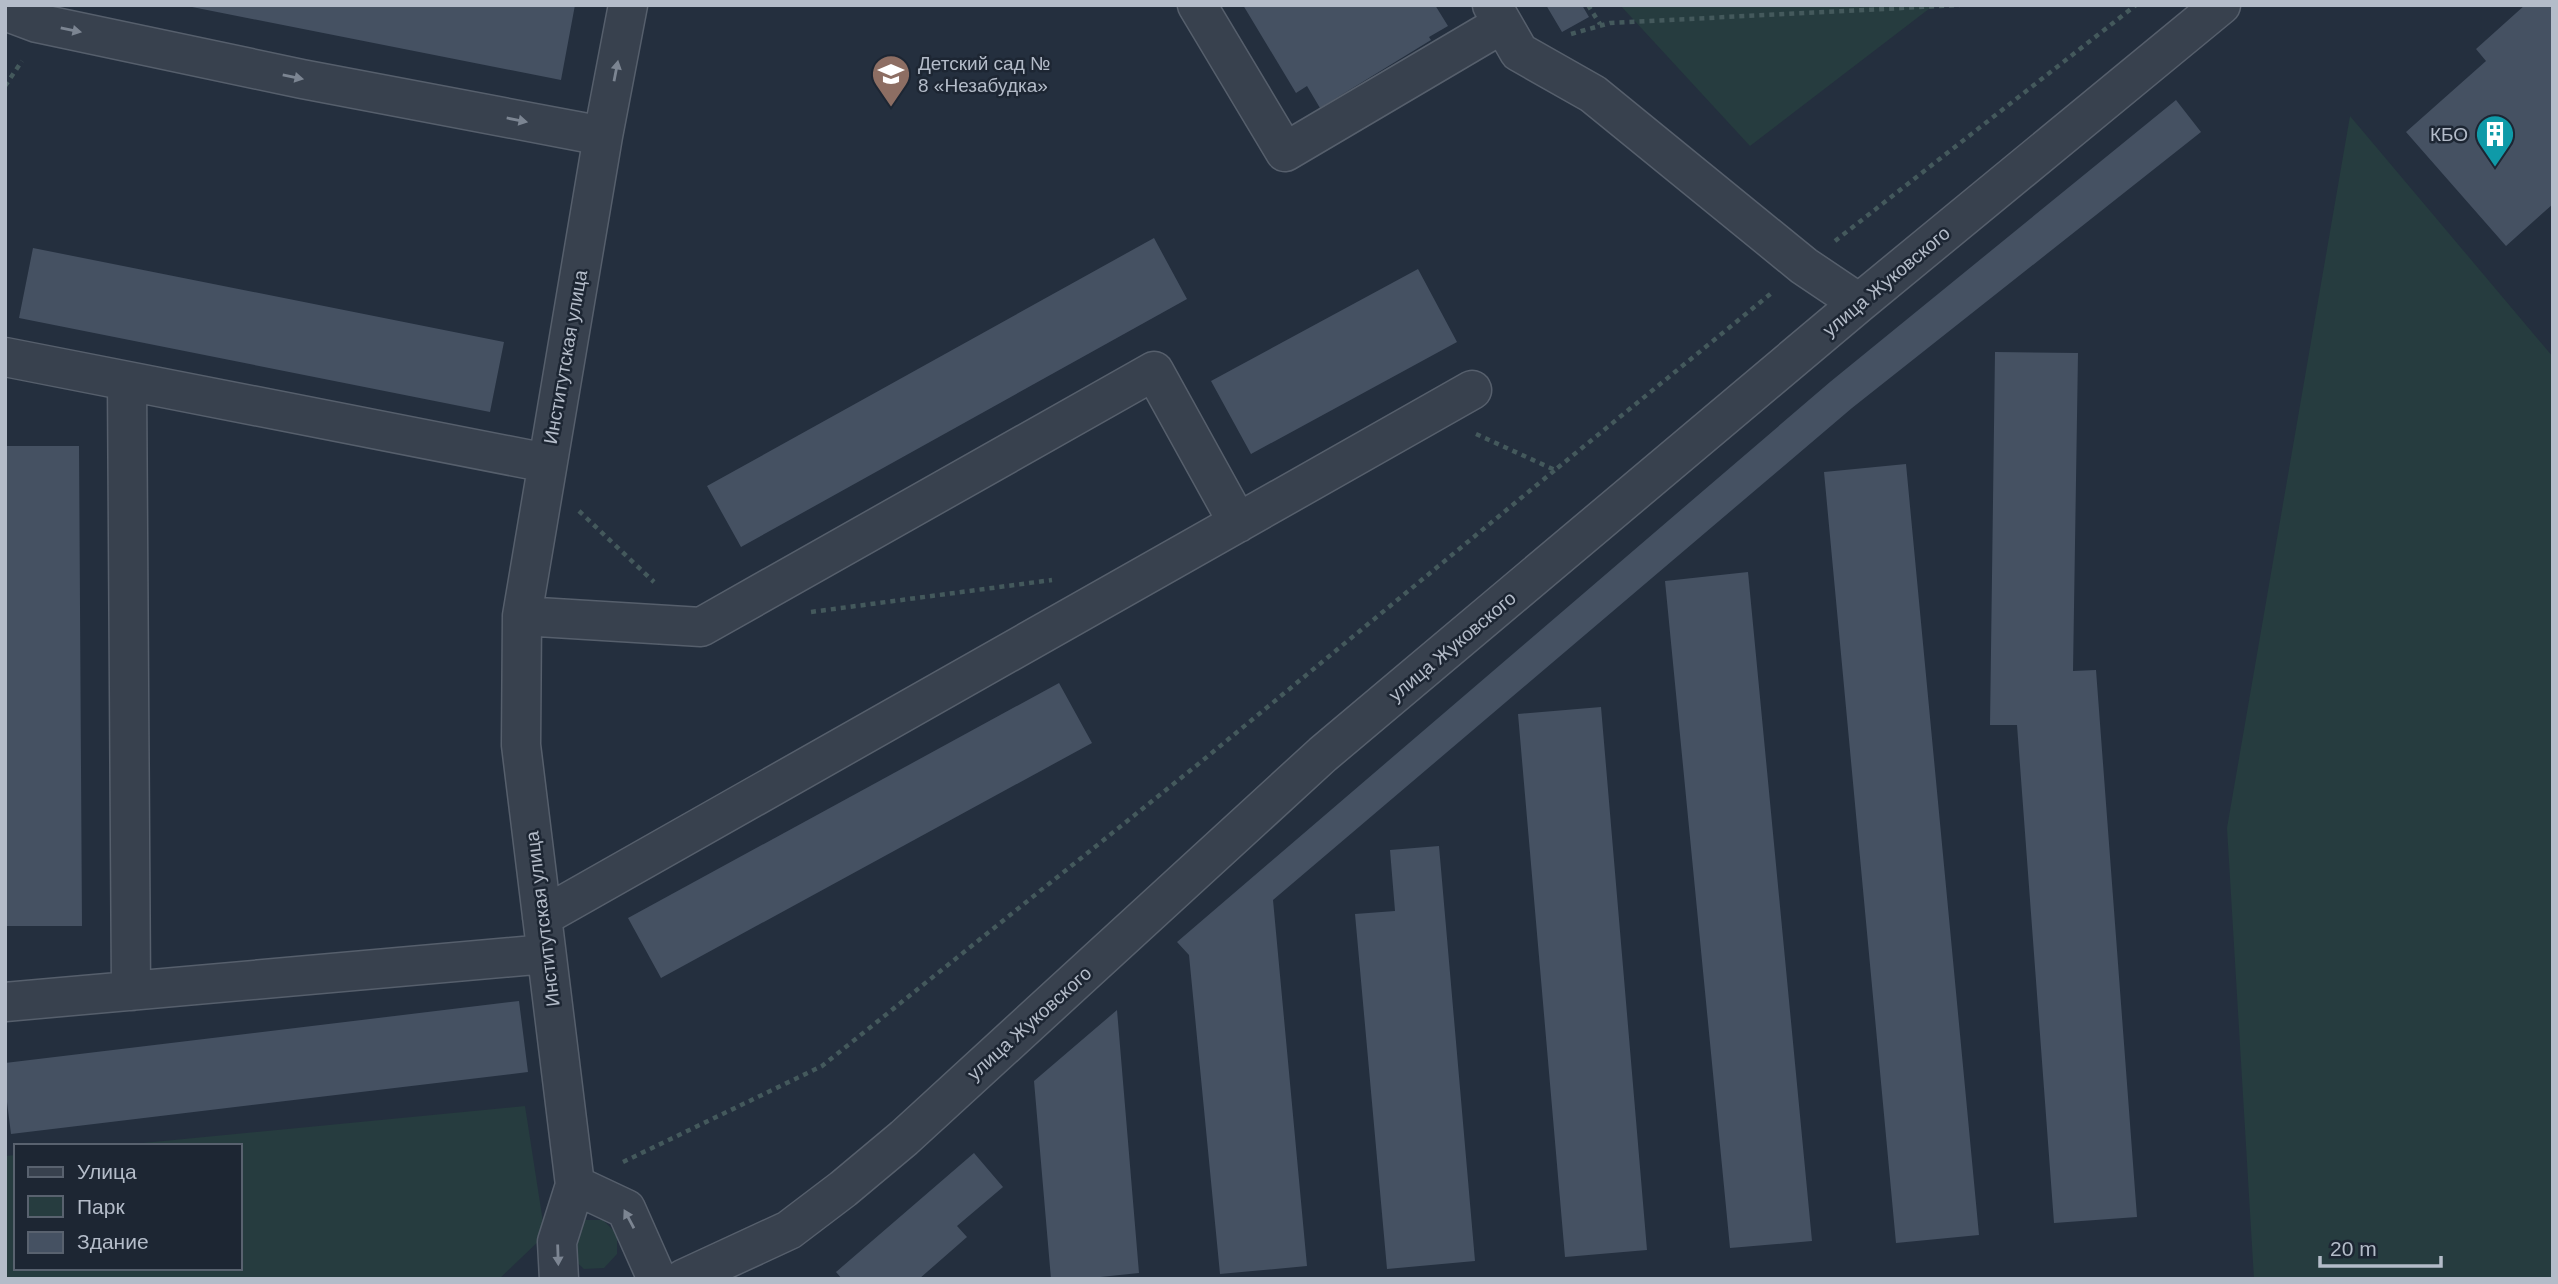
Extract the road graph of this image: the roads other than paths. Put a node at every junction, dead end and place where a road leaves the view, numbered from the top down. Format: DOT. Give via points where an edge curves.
graph roads {
  1 [pos="628,5"];
  2 [pos="1197,5"];
  3 [pos="2221,5"];
  4 [pos="5,11"];
  5 [pos="1497,14"];
  6 [pos="603,136"];
  7 [pos="1859,303"];
  8 [pos="5,358"];
  9 [pos="127,381"];
  10 [pos="1472,390"];
  11 [pos="547,463"];
  12 [pos="1238,523"];
  13 [pos="522,616"];
  14 [pos="544,936"];
  15 [pos="131,991"];
  16 [pos="5,1002"];
  17 [pos="575,1185"];
  18 [pos="559,1279"];
  19 [pos="657,1279"];
  20 [pos="682,1279"];
  6 -- 1 [label="street, Институтская улица, one-way"];
  2 -- 5 [label="street" via="1285,152"];
  3 -- 7 [label="street, улица Жуковского"];
  4 -- 6 [label="street, one-way" via="37,23 302,79"];
  5 -- 7 [label="street" via="1519,52 1593,94 1804,266"];
  6 -- 11 [label="street, Институтская улица"];
  7 -- 20 [label="street, улица Жуковского" via="1323,754 843,1189 789,1230"];
  8 -- 9 [label="street"];
  9 -- 11 [label="street"];
  9 -- 15 [label="street"];
  10 -- 12 [label="street"];
  11 -- 13 [label="street, Институтская улица"];
  12 -- 13 [label="street" via="1154,371 701,627"];
  12 -- 14 [label="street"];
  13 -- 14 [label="street, Институтская улица" via="521,745"];
  14 -- 15 [label="street"];
  14 -- 17 [label="street, Институтская улица"];
  15 -- 16 [label="street"];
  17 -- 18 [label="street, one-way" via="557,1242"];
  19 -- 17 [label="street, one-way" via="626,1209"];
}
